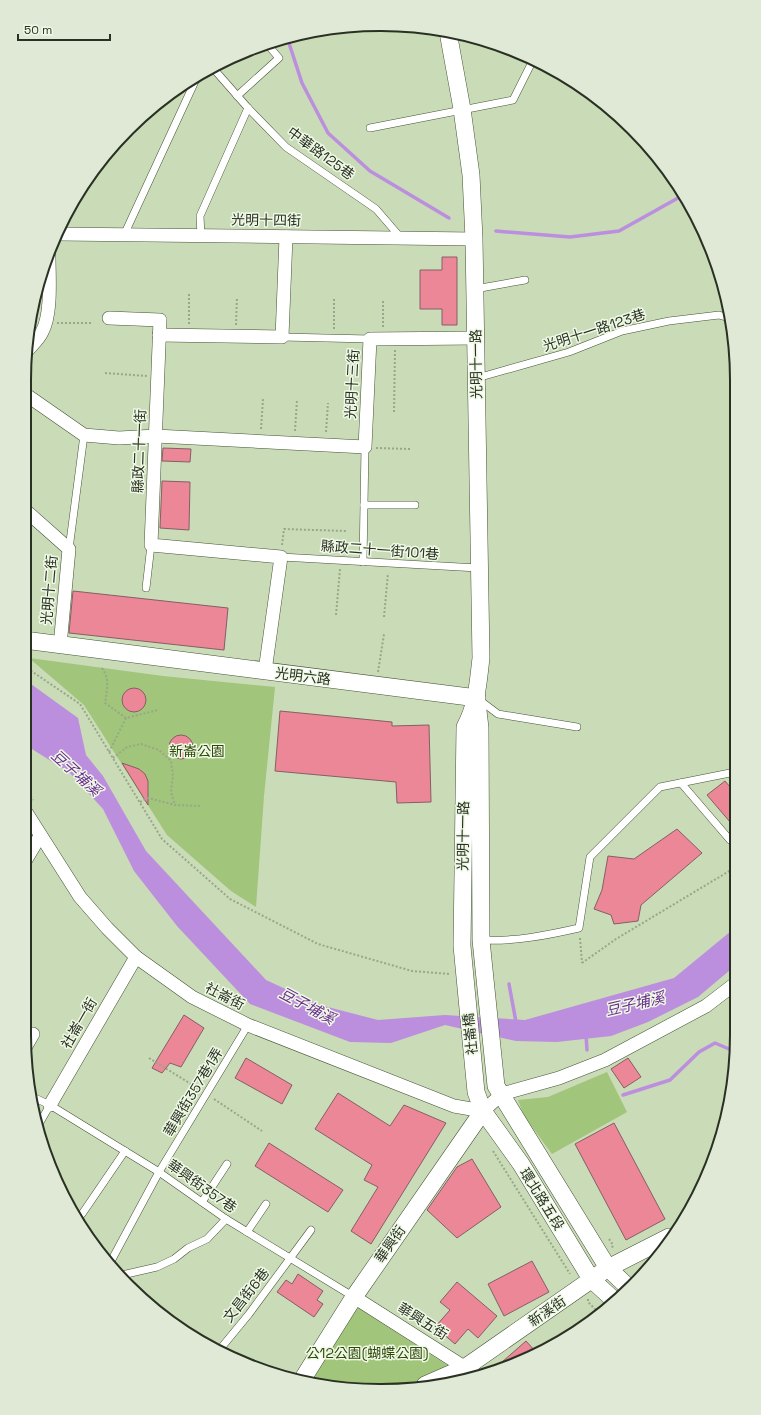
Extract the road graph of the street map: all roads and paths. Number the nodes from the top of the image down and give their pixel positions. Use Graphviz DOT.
graph roads {
  1 [pos="449,38"];
  2 [pos="271,49"];
  3 [pos="530,65"];
  4 [pos="217,72"];
  5 [pos="193,86"];
  6 [pos="237,96"];
  7 [pos="248,108"];
  8 [pos="462,109"];
  9 [pos="370,128"];
  10 [pos="64,234"];
  11 [pos="124,235"];
  12 [pos="201,236"];
  13 [pos="286,237"];
  14 [pos="401,238"];
  15 [pos="474,239"];
  16 [pos="49,272"];
  17 [pos="525,280"];
  18 [pos="475,289"];
  19 [pos="190,293"];
  20 [pos="237,297"];
  21 [pos="334,298"];
  22 [pos="383,301"];
  23 [pos="724,316"];
  24 [pos="109,318"];
  25 [pos="45,323"];
  26 [pos="92,323"];
  27 [pos="159,335"];
  28 [pos="188,335"];
  29 [pos="235,336"];
  30 [pos="282,337"];
  31 [pos="334,338"];
  32 [pos="476,338"];
  33 [pos="383,339"];
  34 [pos="33,343"];
  35 [pos="105,374"];
  36 [pos="158,376"];
  37 [pos="476,378"];
  38 [pos="31,398"];
  39 [pos="263,399"];
  40 [pos="297,400"];
  41 [pos="328,403"];
  42 [pos="394,412"];
  43 [pos="84,435"];
  44 [pos="156,436"];
  45 [pos="260,442"];
  46 [pos="294,444"];
  47 [pos="325,445"];
  48 [pos="365,447"];
  49 [pos="410,449"];
  50 [pos="364,505"];
  51 [pos="415,506"];
  52 [pos="31,515"];
  53 [pos="346,531"];
  54 [pos="151,545"];
  55 [pos="69,549"];
  56 [pos="281,557"];
  57 [pos="341,560"];
  58 [pos="363,562"];
  59 [pos="388,563"];
  60 [pos="478,568"];
  61 [pos="146,588"];
  62 [pos="336,615"];
  63 [pos="384,617"];
  64 [pos="384,634"];
  65 [pos="31,641"];
  66 [pos="60,646"];
  67 [pos="102,668"];
  68 [pos="31,671"];
  69 [pos="265,671"];
  70 [pos="376,685"];
  71 [pos="477,698"];
  72 [pos="158,710"];
  73 [pos="126,718"];
  74 [pos="577,726"];
  75 [pos="109,752"];
  76 [pos="113,758"];
  77 [pos="730,773"];
  78 [pos="681,783"];
  79 [pos="140,802"];
  80 [pos="175,805"];
  81 [pos="202,806"];
  82 [pos="31,808"];
  83 [pos="40,836"];
  84 [pos="730,840"];
  85 [pos="31,852"];
  86 [pos="730,871"];
  87 [pos="580,928"];
  88 [pos="481,940"];
  89 [pos="136,957"];
  90 [pos="484,974"];
  91 [pos="458,975"];
  92 [pos="730,988"];
  93 [pos="248,1025"];
  94 [pos="499,1090"];
  95 [pos="476,1092"];
  96 [pos="37,1099"];
  97 [pos="50,1105"];
  98 [pos="483,1111"];
  99 [pos="42,1119"];
  100 [pos="125,1151"];
  101 [pos="227,1164"];
  102 [pos="159,1172"];
  103 [pos="202,1202"];
  104 [pos="266,1204"];
  105 [pos="82,1214"];
  106 [pos="226,1219"];
  107 [pos="311,1230"];
  108 [pos="248,1232"];
  109 [pos="663,1240"];
  110 [pos="112,1258"];
  111 [pos="291,1258"];
  112 [pos="608,1268"];
  113 [pos="126,1274"];
  114 [pos="592,1279"];
  115 [pos="625,1284"];
  116 [pos="354,1297"];
  117 [pos="611,1297"];
  118 [pos="222,1346"];
  119 [pos="470,1370"];
  120 [pos="305,1375"];
  121 [pos="450,1377"];
  1 -- 8 [label="street, 光明十一路"];
  2 -- 6 [label="lane"];
  3 -- 8 [label="lane"];
  4 -- 6 [label="lane, 中華路125巷"];
  5 -- 11 [label="lane"];
  6 -- 7 [label="lane, 中華路125巷"];
  7 -- 12 [label="lane"];
  7 -- 14 [label="lane, 中華路125巷"];
  8 -- 9 [label="lane"];
  8 -- 15 [label="street, 光明十一路"];
  10 -- 11 [label="street, 光明十四街"];
  11 -- 12 [label="street, 光明十四街"];
  12 -- 13 [label="street, 光明十四街"];
  13 -- 14 [label="street, 光明十四街"];
  13 -- 30 [label="street"];
  14 -- 15 [label="street, 光明十四街"];
  15 -- 18 [label="street, 光明十一路"];
  16 -- 25 [label="street"];
  17 -- 18 [label="lane"];
  18 -- 32 [label="street, 光明十一路"];
  19 -- 28 [label="path"];
  20 -- 29 [label="path"];
  21 -- 31 [label="path"];
  22 -- 33 [label="path"];
  23 -- 37 [label="lane, 光明十一路123巷"];
  24 -- 27 [label="street, 縣政二十一街"];
  25 -- 26 [label="path"];
  25 -- 34 [label="street"];
  27 -- 28 [label="street"];
  27 -- 36 [label="street, 縣政二十一街"];
  28 -- 29 [label="street"];
  29 -- 30 [label="street"];
  30 -- 31 [label="lane"];
  31 -- 33 [label="lane"];
  32 -- 33 [label="street"];
  32 -- 37 [label="street, 光明十一路"];
  33 -- 42 [label="path"];
  33 -- 48 [label="street, 光明十三街"];
  35 -- 36 [label="path"];
  36 -- 44 [label="street, 縣政二十一街"];
  37 -- 60 [label="street, 光明十一路"];
  38 -- 43 [label="street"];
  39 -- 45 [label="path"];
  40 -- 46 [label="path"];
  41 -- 47 [label="path, 光明十三街"];
  43 -- 44 [label="street"];
  43 -- 55 [label="lane"];
  44 -- 45 [label="street"];
  44 -- 54 [label="street, 縣政二十一街"];
  45 -- 46 [label="street"];
  46 -- 47 [label="street"];
  47 -- 48 [label="street"];
  48 -- 49 [label="path"];
  48 -- 50 [label="lane"];
  50 -- 51 [label="lane"];
  50 -- 58 [label="lane"];
  52 -- 55 [label="street, 光明十二街"];
  53 -- 56 [label="path"];
  54 -- 56 [label="street"];
  54 -- 61 [label="lane"];
  55 -- 66 [label="street, 光明十二街"];
  56 -- 57 [label="lane, 縣政二十一街101巷"];
  56 -- 69 [label="street"];
  57 -- 58 [label="lane, 縣政二十一街101巷"];
  57 -- 62 [label="path"];
  58 -- 59 [label="lane, 縣政二十一街101巷"];
  59 -- 60 [label="lane, 縣政二十一街101巷"];
  59 -- 63 [label="path"];
  60 -- 71 [label="street, 光明十一路"];
  64 -- 70 [label="path"];
  65 -- 66 [label="street, 光明六路"];
  66 -- 69 [label="street, 光明六路"];
  67 -- 73 [label="path"];
  68 -- 75 [label="path"];
  69 -- 70 [label="street, 光明六路"];
  70 -- 71 [label="street, 光明六路"];
  71 -- 74 [label="lane, 光明六路"];
  71 -- 88 [label="street, 光明十一路"];
  71 -- 91 [label="street, 光明十一路"];
  72 -- 73 [label="path"];
  73 -- 75 [label="path"];
  75 -- 76 [label="path"];
  76 -- 79 [label="path"];
  76 -- 80 [label="path"];
  77 -- 78 [label="lane"];
  78 -- 84 [label="lane"];
  78 -- 87 [label="lane"];
  79 -- 80 [label="path"];
  79 -- 91 [label="path"];
  80 -- 81 [label="path"];
  82 -- 83 [label="street, 社崙街"];
  83 -- 85 [label="street"];
  83 -- 89 [label="street, 社崙街"];
  86 -- 87 [label="path"];
  87 -- 88 [label="lane"];
  88 -- 90 [label="street, 光明十一路"];
  89 -- 93 [label="street, 社崙街"];
  89 -- 97 [label="street, 社崙一街"];
  90 -- 94 [label="street, 社崙橋"];
  91 -- 95 [label="street, 社崙橋"];
  92 -- 94 [label="street"];
  93 -- 98 [label="street, 社崙街"];
  93 -- 102 [label="lane, 華興街357巷1弄"];
  94 -- 98 [label="street"];
  94 -- 112 [label="street, 環北路五段"];
  95 -- 98 [label="street, 環北路五段"];
  96 -- 97 [label="lane, 華興街357巷"];
  97 -- 99 [label="lane"];
  97 -- 100 [label="lane, 華興街357巷"];
  98 -- 114 [label="street, 環北路五段"];
  98 -- 116 [label="street, 華興街"];
  100 -- 102 [label="lane, 華興街357巷"];
  100 -- 105 [label="lane"];
  101 -- 103 [label="lane"];
  102 -- 103 [label="lane, 華興街357巷"];
  102 -- 110 [label="lane, 華興街357巷1弄"];
  103 -- 106 [label="lane, 華興街357巷"];
  104 -- 108 [label="lane"];
  106 -- 108 [label="lane, 華興街357巷"];
  106 -- 113 [label="lane"];
  107 -- 111 [label="lane, 文昌街6巷"];
  108 -- 111 [label="lane, 華興街357巷"];
  109 -- 112 [label="street, 新溪街"];
  111 -- 116 [label="lane, 華興街357巷"];
  111 -- 118 [label="lane, 文昌街6巷"];
  112 -- 114 [label="street, 新溪街"];
  112 -- 115 [label="street, 環北路五段"];
  114 -- 117 [label="street, 環北路五段"];
  114 -- 119 [label="street, 新溪街"];
  116 -- 119 [label="street, 華興五街"];
  116 -- 120 [label="street, 華興街"];
  119 -- 121 [label="street, 新溪街"];
}
